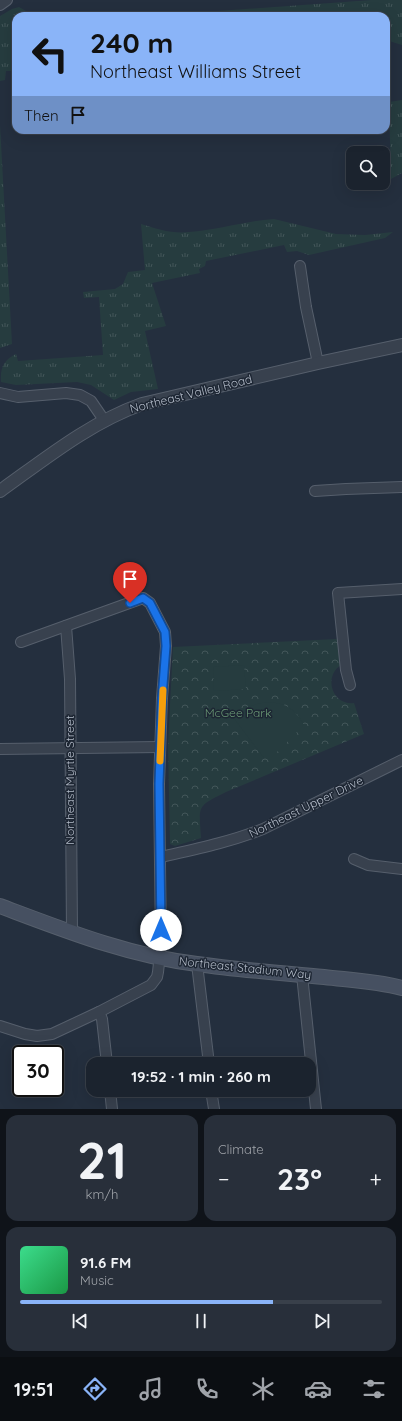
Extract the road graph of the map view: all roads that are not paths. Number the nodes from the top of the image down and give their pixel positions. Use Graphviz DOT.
graph roads {
  1 [pos="7,0"];
  2 [pos="0,5"];
  3 [pos="300,266"];
  4 [pos="402,345"];
  5 [pos="318,363"];
  6 [pos="0,393"];
  7 [pos="104,420"];
  8 [pos="402,487"];
  9 [pos="0,491"];
  10 [pos="315,491"];
  11 [pos="402,589"];
  12 [pos="66,626"];
  13 [pos="21,642"];
  14 [pos="350,686"];
  15 [pos="160,747"];
  16 [pos="70,748"];
  17 [pos="0,749"];
  18 [pos="402,760"];
  19 [pos="161,858"];
  20 [pos="354,859"];
  21 [pos="402,869"];
  22 [pos="0,906"];
  23 [pos="72,933"];
  24 [pos="160,958"];
  25 [pos="197,964"];
  26 [pos="302,975"];
  27 [pos="402,988"];
  28 [pos="99,1012"];
  29 [pos="0,1026"];
  30 [pos="106,1057"];
  31 [pos="207,1057"];
  32 [pos="111,1097"];
  33 [pos="212,1097"];
  34 [pos="112,1109"];
  35 [pos="214,1109"];
  36 [pos="316,1109"];
  1 -- 2 [label="street"];
  3 -- 5 [label="street"];
  4 -- 5 [label="street, Northeast Valley Road"];
  5 -- 7 [label="street, Northeast Valley Road"];
  6 -- 7 [label="street"];
  7 -- 9 [label="street, Northeast Valley Road"];
  8 -- 10 [label="street"];
  11 -- 14 [label="street"];
  12 -- 13 [label="street"];
  12 -- 15 [label="street"];
  12 -- 16 [label="street, Northeast Myrtle Street"];
  15 -- 16 [label="street"];
  15 -- 19 [label="street"];
  16 -- 17 [label="street"];
  16 -- 23 [label="street, Northeast Myrtle Street"];
  18 -- 19 [label="street, Northeast Upper Drive"];
  19 -- 24 [label="street"];
  20 -- 21 [label="street"];
  22 -- 23 [label="main road, Northeast Stadium Way"];
  23 -- 24 [label="main road, Northeast Stadium Way"];
  24 -- 25 [label="main road, Northeast Stadium Way"];
  24 -- 28 [label="street"];
  25 -- 26 [label="main road, Northeast Stadium Way"];
  25 -- 31 [label="street"];
  26 -- 27 [label="main road, Northeast Stadium Way"];
  26 -- 36 [label="street"];
  28 -- 29 [label="street"];
  28 -- 30 [label="street"];
  32 -- 34 [label="street"];
  33 -- 35 [label="street"];
}
